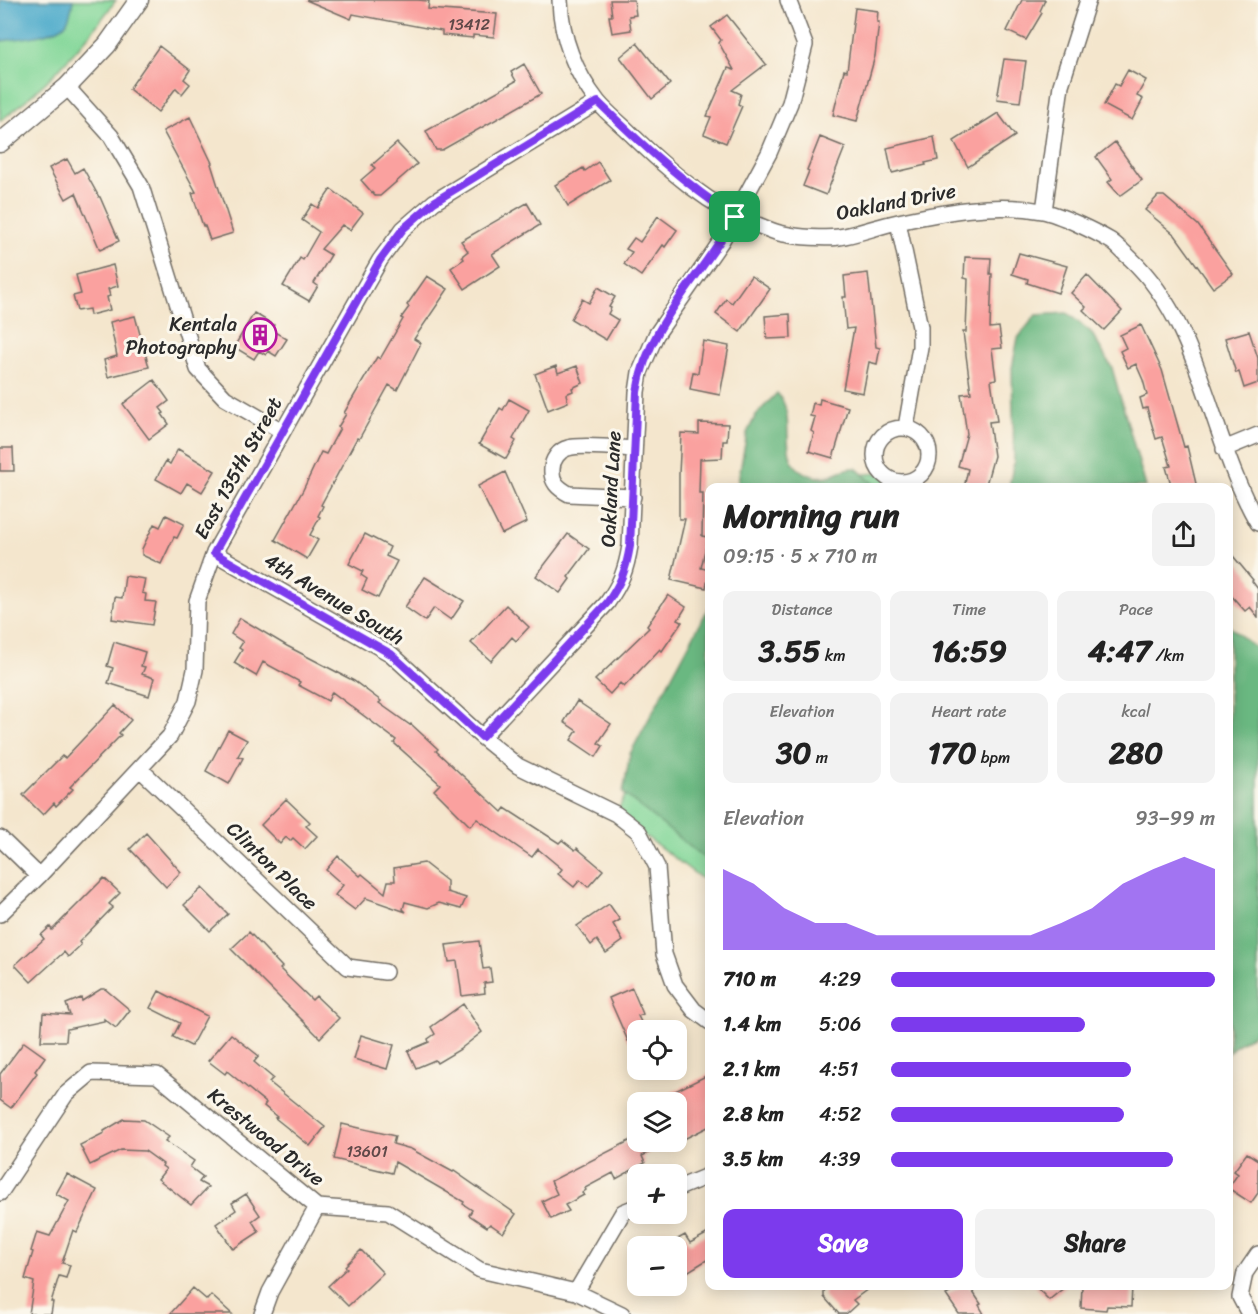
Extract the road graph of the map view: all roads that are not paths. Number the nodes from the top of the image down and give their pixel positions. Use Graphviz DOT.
graph roads {
  1 [pos="140,0"];
  2 [pos="560,0"];
  3 [pos="788,0"];
  4 [pos="1088,0"];
  5 [pos="67,87"];
  6 [pos="598,102"];
  7 [pos="0,143"];
  8 [pos="1044,211"];
  9 [pos="735,217"];
  10 [pos="898,222"];
  11 [pos="906,428"];
  12 [pos="282,431"];
  13 [pos="1258,435"];
  14 [pos="634,448"];
  15 [pos="1224,448"];
  16 [pos="633,497"];
  17 [pos="1258,523"];
  18 [pos="214,553"];
  19 [pos="482,737"];
  20 [pos="140,769"];
  21 [pos="0,838"];
  22 [pos="39,876"];
  23 [pos="0,914"];
  24 [pos="385,972"];
  25 [pos="705,1018"];
  26 [pos="705,1177"];
  27 [pos="687,1184"];
  28 [pos="0,1193"];
  29 [pos="317,1207"];
  30 [pos="627,1210"];
  31 [pos="1258,1254"];
  32 [pos="576,1292"];
  33 [pos="262,1314"];
  34 [pos="622,1314"];
  35 [pos="1250,1314"];
  1 -- 5 [label="street"];
  2 -- 6 [label="street, Oakland Drive"];
  3 -- 9 [label="street, Oakland Lane"];
  4 -- 8 [label="street"];
  5 -- 7 [label="street"];
  5 -- 12 [label="street"];
  6 -- 9 [label="street, Oakland Drive"];
  6 -- 12 [label="street, East 135th Street"];
  8 -- 10 [label="street, Oakland Drive"];
  8 -- 15 [label="street, Oakland Drive"];
  9 -- 10 [label="street, Oakland Drive"];
  9 -- 14 [label="street, Oakland Lane"];
  10 -- 11 [label="street"];
  12 -- 18 [label="street, East 135th Street"];
  13 -- 15 [label="street"];
  14 -- 16 [label="street, Oakland Lane"];
  14 -- 16 [label="street"];
  15 -- 17 [label="street, Oakland Drive"];
  16 -- 19 [label="street, Oakland Lane"];
  18 -- 19 [label="street, 4th Avenue South"];
  18 -- 20 [label="street, East 135th Street"];
  19 -- 25 [label="street, 4th Avenue South"];
  20 -- 22 [label="street, East 135th Street"];
  20 -- 24 [label="street, Clinton Place"];
  21 -- 22 [label="street"];
  22 -- 23 [label="street, East 135th Street"];
  26 -- 27 [label="street"];
  28 -- 29 [label="street, Krestwood Drive"];
  29 -- 32 [label="street, Krestwood Drive"];
  29 -- 33 [label="street"];
  30 -- 32 [label="street"];
  31 -- 35 [label="street"];
  32 -- 34 [label="street, Krestwood Drive"];
}
